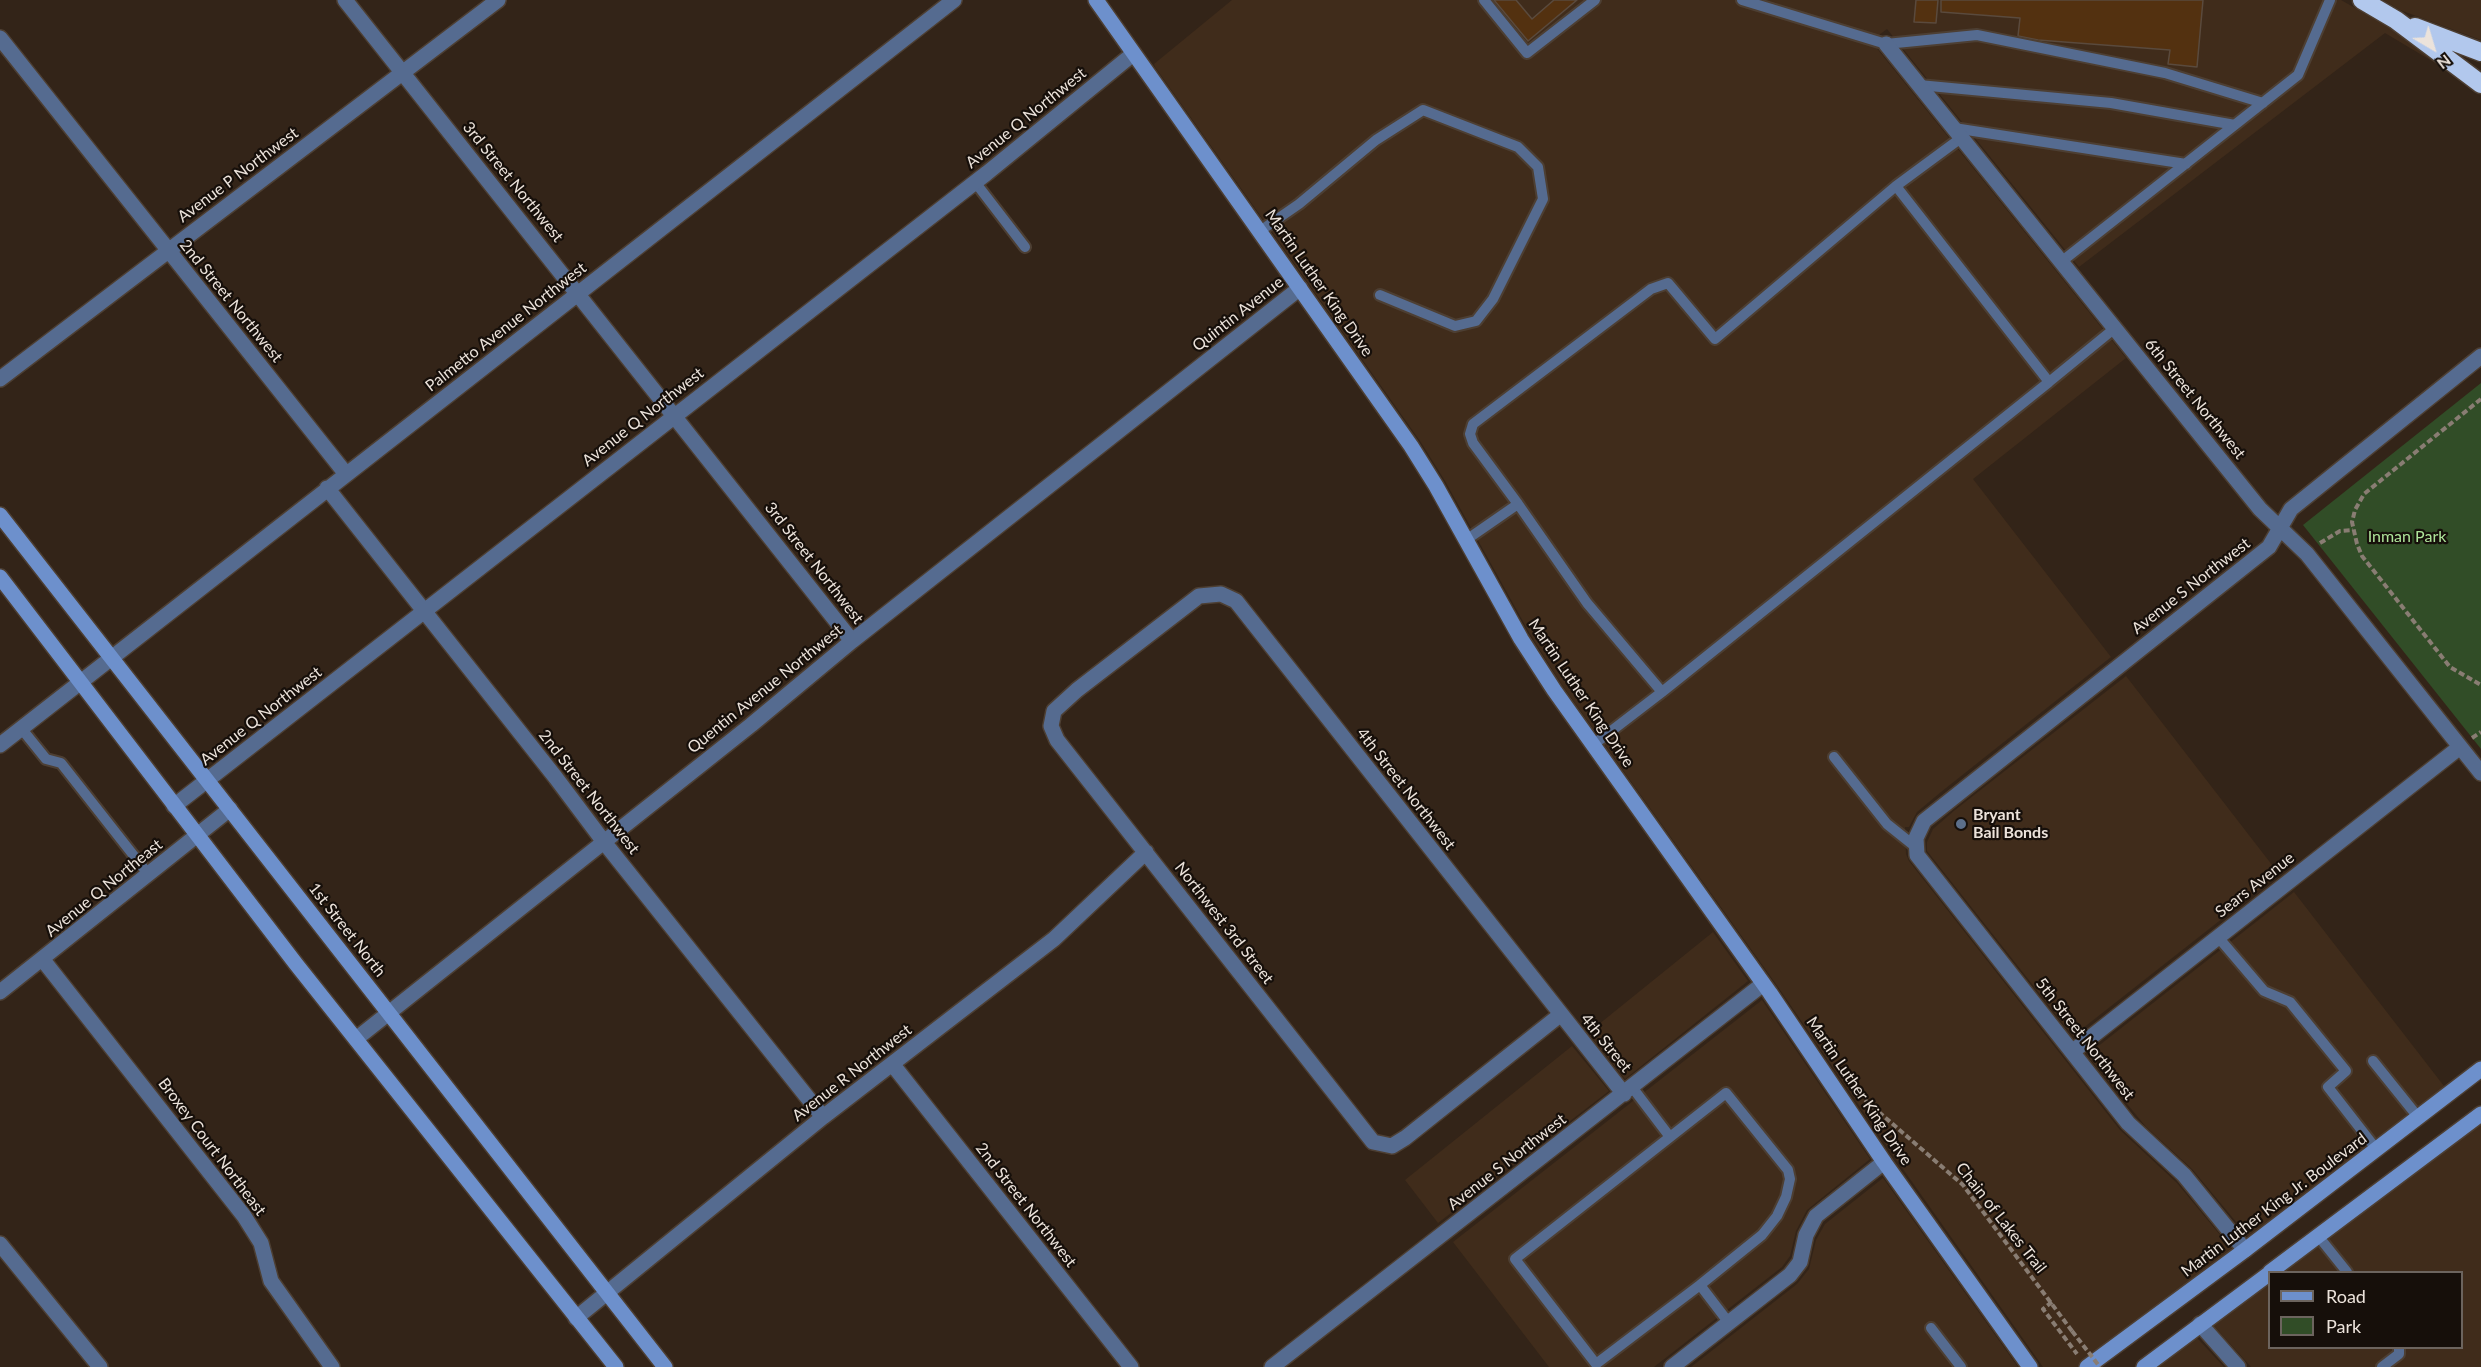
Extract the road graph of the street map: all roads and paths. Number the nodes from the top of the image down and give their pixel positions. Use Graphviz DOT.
graph roads {
  1 [pos="345,0"];
  2 [pos="498,0"];
  3 [pos="954,0"];
  4 [pos="1096,0"];
  5 [pos="1484,0"];
  6 [pos="1595,0"];
  7 [pos="1742,0"];
  8 [pos="2330,0"];
  9 [pos="2364,0"];
  10 [pos="2396,20"];
  11 [pos="0,38"];
  12 [pos="1886,44"];
  13 [pos="2481,52"];
  14 [pos="1133,54"];
  15 [pos="403,73"];
  16 [pos="2481,84"];
  17 [pos="1919,86"];
  18 [pos="2263,103"];
  19 [pos="2235,125"];
  20 [pos="1958,133"];
  21 [pos="2186,164"];
  22 [pos="975,182"];
  23 [pos="1896,186"];
  24 [pos="1260,231"];
  25 [pos="1025,247"];
  26 [pos="168,250"];
  27 [pos="2061,262"];
  28 [pos="1300,288"];
  29 [pos="579,293"];
  30 [pos="1380,295"];
  31 [pos="2115,328"];
  32 [pos="2481,356"];
  33 [pos="1197,369"];
  34 [pos="0,379"];
  35 [pos="2049,382"];
  36 [pos="2481,399"];
  37 [pos="675,414"];
  38 [pos="346,474"];
  39 [pos="327,489"];
  40 [pos="1518,504"];
  41 [pos="0,515"];
  42 [pos="2280,528"];
  43 [pos="2353,530"];
  44 [pos="1466,540"];
  45 [pos="2320,543"];
  46 [pos="0,577"];
  47 [pos="425,611"];
  48 [pos="852,641"];
  49 [pos="112,659"];
  50 [pos="81,683"];
  51 [pos="2481,685"];
  52 [pos="1662,692"];
  53 [pos="1052,719"];
  54 [pos="21,728"];
  55 [pos="0,745"];
  56 [pos="1593,745"];
  57 [pos="2460,747"];
  58 [pos="1834,757"];
  59 [pos="2481,773"];
  60 [pos="207,780"];
  61 [pos="174,806"];
  62 [pos="230,809"];
  63 [pos="197,836"];
  64 [pos="604,842"];
  65 [pos="1916,843"];
  66 [pos="1146,852"];
  67 [pos="149,875"];
  68 [pos="2218,937"];
  69 [pos="43,960"];
  70 [pos="1763,984"];
  71 [pos="0,992"];
  72 [pos="388,1015"];
  73 [pos="1560,1015"];
  74 [pos="356,1039"];
  75 [pos="2072,1052"];
  76 [pos="2373,1061"];
  77 [pos="893,1065"];
  78 [pos="2481,1069"];
  79 [pos="1628,1091"];
  80 [pos="1865,1100"];
  81 [pos="2481,1114"];
  82 [pos="823,1117"];
  83 [pos="2418,1117"];
  84 [pos="1670,1137"];
  85 [pos="2378,1150"];
  86 [pos="1884,1162"];
  87 [pos="2319,1237"];
  88 [pos="0,1244"];
  89 [pos="2246,1250"];
  90 [pos="2273,1271"];
  91 [pos="2346,1271"];
  92 [pos="2268,1274"];
  93 [pos="1700,1285"];
  94 [pos="608,1293"];
  95 [pos="2052,1302"];
  96 [pos="576,1318"];
  97 [pos="1729,1323"];
  98 [pos="2200,1324"];
  99 [pos="1931,1328"];
  100 [pos="2399,1349"];
  101 [pos="2077,1354"];
  102 [pos="100,1367"];
  103 [pos="332,1367"];
  104 [pos="616,1367"];
  105 [pos="665,1367"];
  106 [pos="1131,1367"];
  107 [pos="1272,1367"];
  108 [pos="1672,1367"];
  109 [pos="1961,1367"];
  110 [pos="2030,1367"];
  111 [pos="2086,1367"];
  112 [pos="2100,1367"];
  113 [pos="2144,1367"];
  114 [pos="2238,1367"];
  115 [pos="2382,1367"];
  1 -- 15 [label="street, 3rd Street Northwest"];
  2 -- 15 [label="street, Avenue P Northwest"];
  3 -- 29 [label="street, Palmetto Avenue Northwest"];
  4 -- 14 [label="main road, Martin Luther King Drive"];
  5 -- 6 [label="lane"];
  7 -- 12 [label="lane"];
  8 -- 18 [label="lane"];
  9 -- 10 [label="highway"];
  10 -- 13 [label="highway"];
  10 -- 16 [label="highway"];
  11 -- 26 [label="street, 2nd Street Northwest"];
  12 -- 17 [label="street, 6th Street Northwest"];
  12 -- 18 [label="lane"];
  14 -- 22 [label="street, Avenue Q Northwest"];
  14 -- 24 [label="main road, Martin Luther King Drive"];
  15 -- 26 [label="street, Avenue P Northwest"];
  15 -- 29 [label="street, 3rd Street Northwest"];
  17 -- 19 [label="lane"];
  17 -- 20 [label="street, 6th Street Northwest"];
  18 -- 19 [label="lane"];
  19 -- 21 [label="lane"];
  20 -- 21 [label="lane"];
  20 -- 23 [label="lane"];
  20 -- 27 [label="street, 6th Street Northwest"];
  21 -- 27 [label="lane"];
  22 -- 25 [label="lane"];
  22 -- 37 [label="street, Avenue Q Northwest"];
  23 -- 35 [label="lane"];
  23 -- 40 [label="lane"];
  24 -- 28 [label="main road, Martin Luther King Drive"];
  24 -- 30 [label="lane"];
  26 -- 34 [label="street, Avenue P Northwest"];
  26 -- 38 [label="street, 2nd Street Northwest"];
  27 -- 31 [label="street, 6th Street Northwest"];
  28 -- 33 [label="street, Quintin Avenue"];
  28 -- 44 [label="main road, Martin Luther King Drive"];
  29 -- 37 [label="street, 3rd Street Northwest"];
  29 -- 38 [label="street, Palmetto Avenue Northwest"];
  31 -- 35 [label="lane"];
  31 -- 42 [label="street, 6th Street Northwest"];
  32 -- 42 [label="street, Avenue S Northwest"];
  33 -- 48 [label="street, Quentin Avenue Northwest"];
  35 -- 52 [label="lane"];
  36 -- 43 [label="path"];
  37 -- 47 [label="street, Avenue Q Northwest"];
  37 -- 48 [label="street, 3rd Street Northwest"];
  38 -- 39 [label="street, Palmetto Avenue Northwest"];
  39 -- 47 [label="street, 2nd Street Northwest"];
  39 -- 49 [label="street, Palmetto Avenue Northwest"];
  40 -- 44 [label="lane"];
  40 -- 52 [label="lane"];
  41 -- 49 [label="main road, 1st Street North"];
  42 -- 57 [label="street, 6th Street Northwest"];
  42 -- 65 [label="street, Avenue S Northwest"];
  43 -- 45 [label="path"];
  43 -- 51 [label="path"];
  44 -- 56 [label="main road, Martin Luther King Drive"];
  46 -- 50 [label="main road"];
  47 -- 60 [label="street, Avenue Q Northwest"];
  47 -- 64 [label="street, 2nd Street Northwest"];
  48 -- 64 [label="street, Quentin Avenue Northwest"];
  49 -- 50 [label="street, Palmetto Avenue Northwest"];
  49 -- 60 [label="main road, 1st Street North"];
  50 -- 54 [label="street, Palmetto Avenue Northwest"];
  50 -- 61 [label="main road"];
  52 -- 56 [label="lane"];
  53 -- 66 [label="street, Northwest 3rd Street"];
  53 -- 73 [label="street, 4th Street Northwest"];
  54 -- 55 [label="street, Palmetto Avenue Northwest"];
  54 -- 67 [label="lane"];
  56 -- 70 [label="main road, Martin Luther King Drive"];
  57 -- 59 [label="street, 6th Street Northwest"];
  57 -- 68 [label="street, Sears Avenue"];
  58 -- 65 [label="lane"];
  60 -- 61 [label="street, Avenue Q Northwest"];
  60 -- 62 [label="main road, 1st Street North"];
  61 -- 63 [label="main road"];
  62 -- 63 [label="street, Avenue Q Northeast"];
  62 -- 72 [label="main road, 1st Street North"];
  63 -- 67 [label="street, Avenue Q Northeast"];
  63 -- 74 [label="main road"];
  64 -- 72 [label="street, Quentin Avenue Northwest"];
  64 -- 82 [label="street, 2nd Street Northwest"];
  65 -- 75 [label="street, 5th Street Northwest"];
  66 -- 73 [label="street, Northwest 3rd Street"];
  66 -- 77 [label="street, Avenue R Northwest"];
  67 -- 69 [label="street, Avenue Q Northeast"];
  68 -- 75 [label="street, Sears Avenue"];
  68 -- 85 [label="lane"];
  69 -- 71 [label="street, Avenue Q Northeast"];
  69 -- 103 [label="street, Broxey Court Northeast"];
  70 -- 79 [label="street, Avenue S Northwest"];
  70 -- 86 [label="main road, Martin Luther King Drive"];
  72 -- 74 [label="street, Quentin Avenue Northwest"];
  72 -- 94 [label="main road, 1st Street North"];
  73 -- 79 [label="street, 4th Street"];
  74 -- 96 [label="main road"];
  75 -- 89 [label="street, 5th Street Northwest"];
  76 -- 83 [label="lane"];
  77 -- 82 [label="street, Avenue R Northwest"];
  77 -- 106 [label="street, 2nd Street Northwest"];
  78 -- 83 [label="main road, Martin Luther King Jr. Boulevard"];
  79 -- 84 [label="lane"];
  79 -- 107 [label="street, Avenue S Northwest"];
  80 -- 95 [label="path, Chain of Lakes Trail"];
  81 -- 87 [label="main road"];
  82 -- 94 [label="street, Avenue R Northwest"];
  83 -- 85 [label="main road, Martin Luther King Jr. Boulevard"];
  84 -- 93 [label="lane"];
  84 -- 93 [label="lane"];
  85 -- 89 [label="main road, Martin Luther King Jr. Boulevard"];
  86 -- 97 [label="street"];
  86 -- 110 [label="main road, Martin Luther King Drive"];
  87 -- 90 [label="main road"];
  87 -- 91 [label="lane"];
  88 -- 102 [label="street"];
  89 -- 111 [label="main road, Martin Luther King Jr. Boulevard"];
  92 -- 98 [label="main road"];
  93 -- 97 [label="lane"];
  94 -- 96 [label="street, Avenue R Northwest"];
  94 -- 105 [label="main road, 1st Street North"];
  95 -- 101 [label="path"];
  95 -- 112 [label="path, Chain of Lakes Trail, bridge"];
  96 -- 104 [label="main road"];
  97 -- 108 [label="street"];
  98 -- 113 [label="main road"];
  98 -- 114 [label="street"];
  99 -- 109 [label="lane"];
  100 -- 115 [label="lane"];
}
